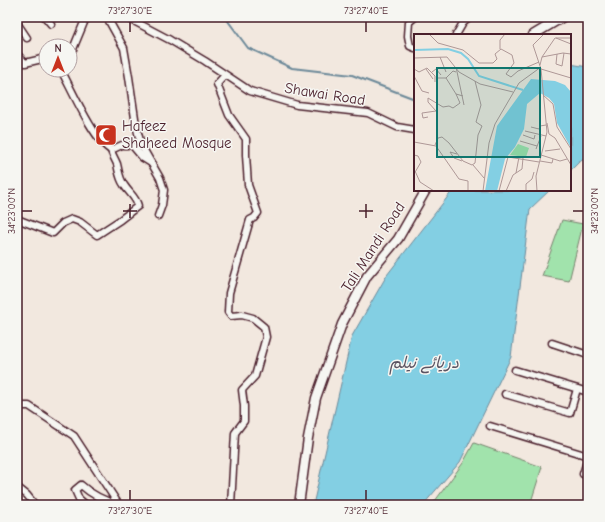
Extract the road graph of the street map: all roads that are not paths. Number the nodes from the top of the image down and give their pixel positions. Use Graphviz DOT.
graph roads {
  1 [pos="45,17"];
  2 [pos="90,17"];
  3 [pos="102,17"];
  4 [pos="130,17"];
  5 [pos="415,17"];
  6 [pos="470,17"];
  7 [pos="563,17"];
  8 [pos="110,19"];
  9 [pos="17,23"];
  10 [pos="51,24"];
  11 [pos="457,34"];
  12 [pos="535,34"];
  13 [pos="26,38"];
  14 [pos="78,38"];
  15 [pos="414,48"];
  16 [pos="17,54"];
  17 [pos="38,60"];
  18 [pos="225,75"];
  19 [pos="66,78"];
  20 [pos="414,130"];
  21 [pos="110,150"];
  22 [pos="151,163"];
  23 [pos="425,191"];
  24 [pos="158,216"];
  25 [pos="17,219"];
  26 [pos="552,343"];
  27 [pos="588,354"];
  28 [pos="515,370"];
  29 [pos="576,389"];
  30 [pos="588,392"];
  31 [pos="505,394"];
  32 [pos="17,406"];
  33 [pos="490,426"];
  34 [pos="588,457"];
  35 [pos="582,474"];
  36 [pos="17,487"];
  37 [pos="35,505"];
  38 [pos="86,505"];
  39 [pos="119,505"];
  40 [pos="231,505"];
  41 [pos="298,505"];
  1 -- 10 [label="street"];
  2 -- 14 [label="street"];
  3 -- 8 [label="street"];
  4 -- 18 [label="street, Shawai Road"];
  5 -- 15 [label="street"];
  6 -- 11 [label="street"];
  7 -- 12 [label="street"];
  8 -- 22 [label="street"];
  9 -- 13 [label="street"];
  16 -- 17 [label="street"];
  18 -- 20 [label="street, Shawai Road"];
  18 -- 40 [label="street"];
  19 -- 21 [label="street"];
  21 -- 22 [label="street"];
  21 -- 25 [label="street"];
  22 -- 24 [label="street"];
  23 -- 41 [label="street, Tali Mandi Road"];
  26 -- 27 [label="street"];
  28 -- 29 [label="street"];
  29 -- 30 [label="street"];
  29 -- 31 [label="street"];
  32 -- 39 [label="street"];
  33 -- 34 [label="street"];
  34 -- 35 [label="street"];
  36 -- 37 [label="street"];
  38 -- 39 [label="street"];
}
